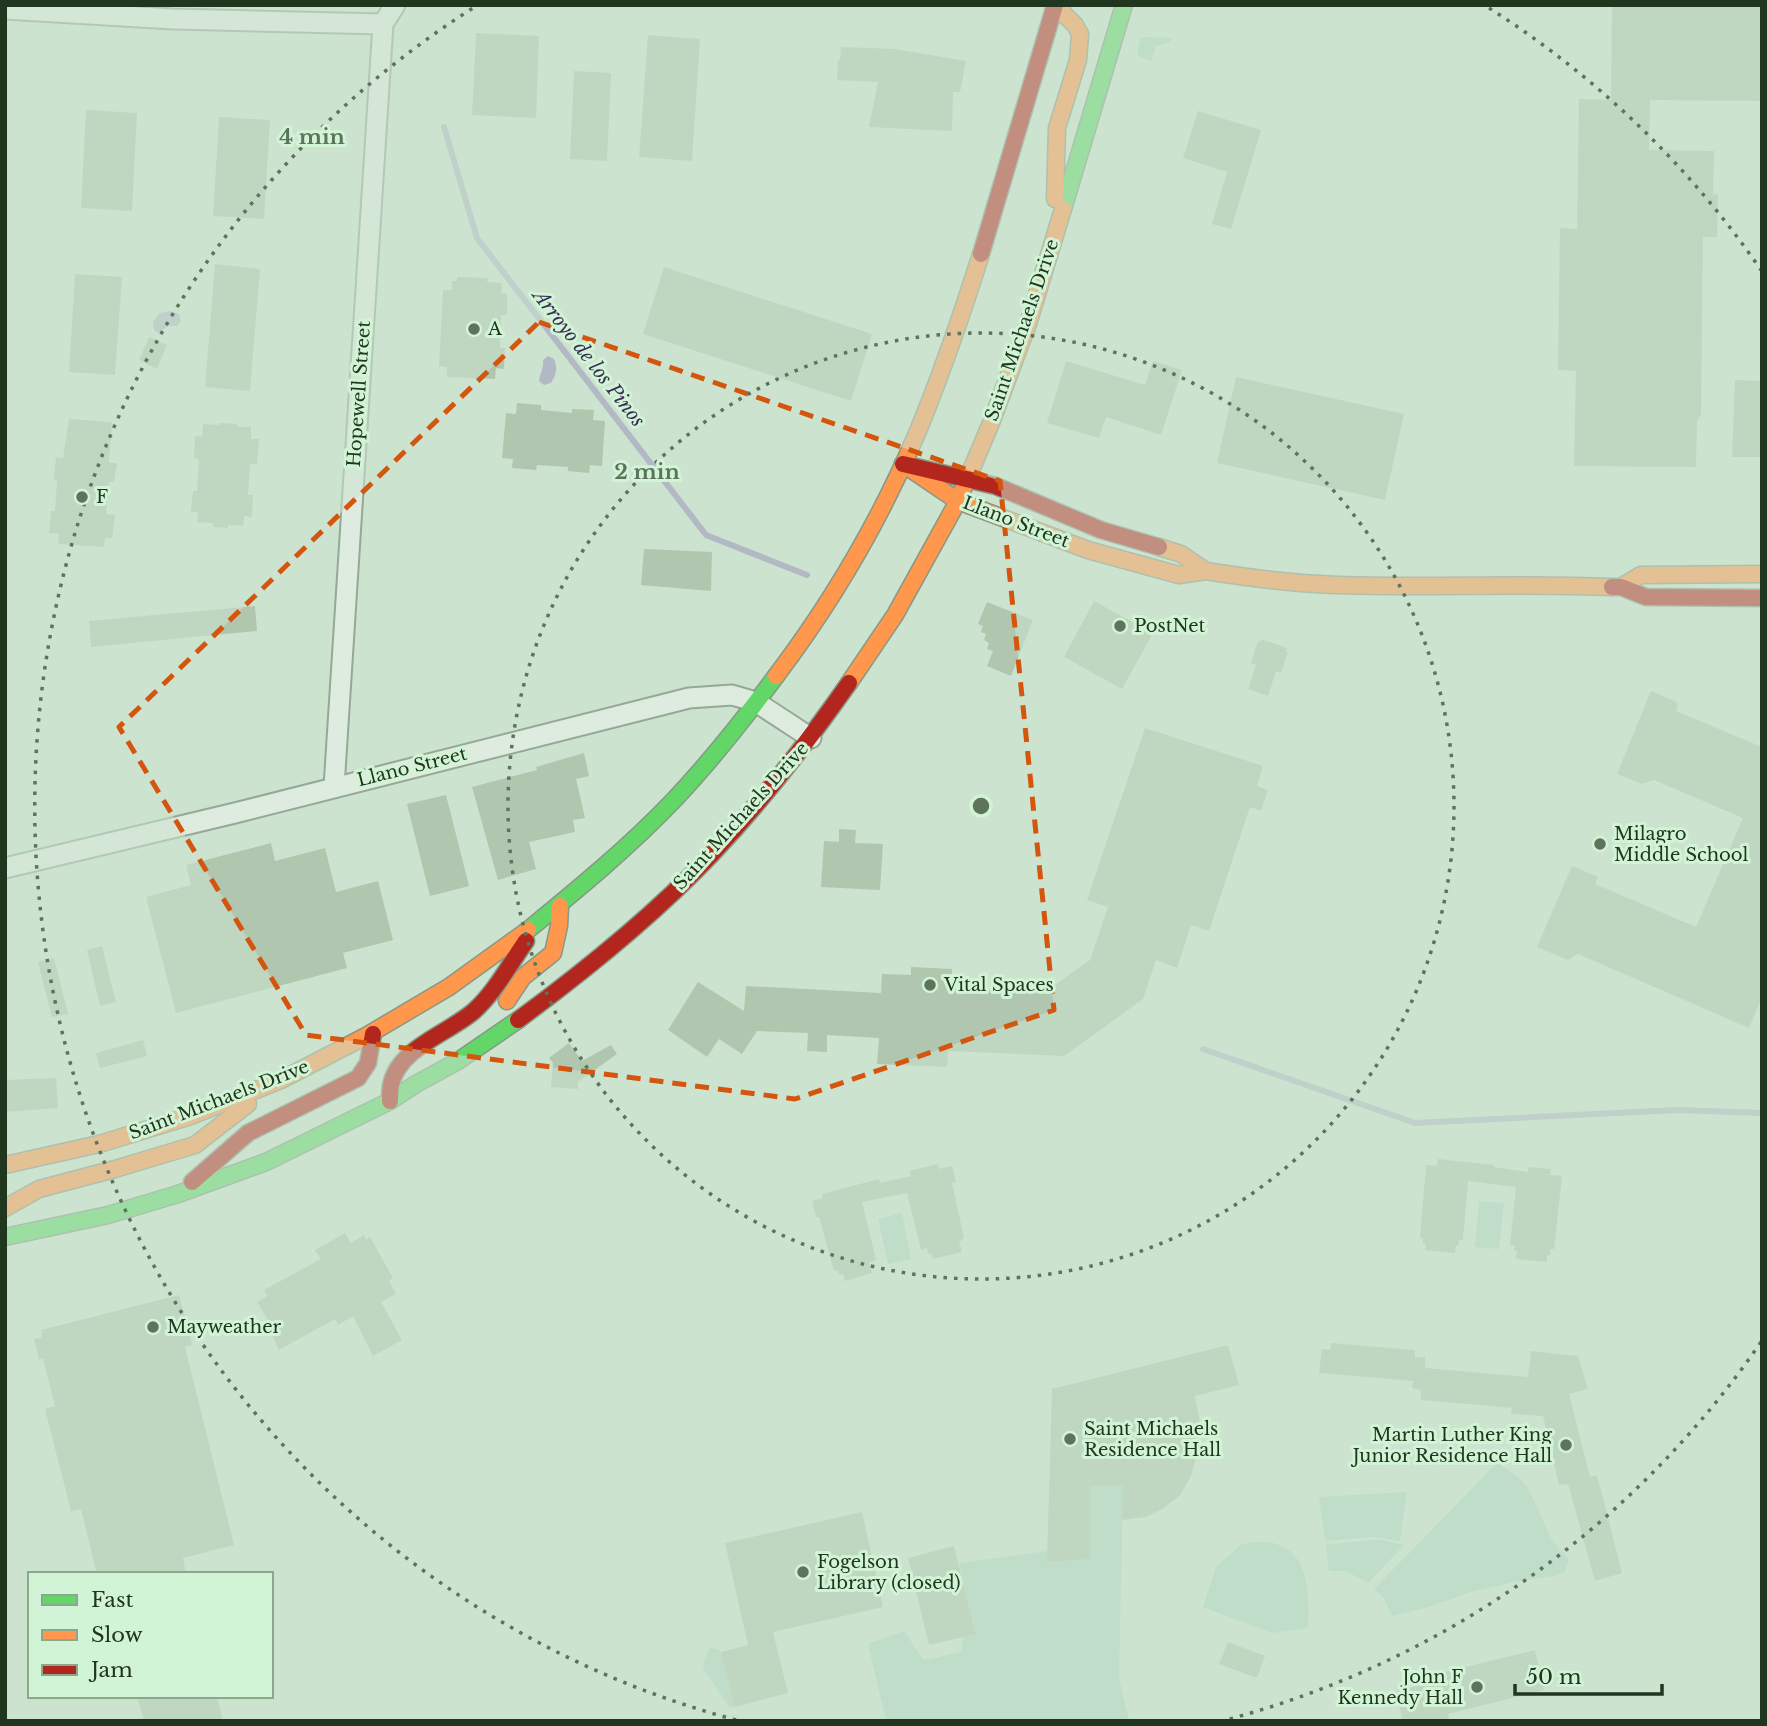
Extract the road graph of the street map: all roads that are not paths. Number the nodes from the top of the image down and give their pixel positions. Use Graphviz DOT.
graph roads {
  1 [pos="395,5"];
  2 [pos="1055,5"];
  3 [pos="1124,5"];
  4 [pos="5,9"];
  5 [pos="90,10"];
  6 [pos="383,24"];
  7 [pos="1054,237"];
  8 [pos="903,464"];
  9 [pos="967,479"];
  10 [pos="958,500"];
  11 [pos="1206,571"];
  12 [pos="1762,574"];
  13 [pos="1621,587"];
  14 [pos="1762,598"];
  15 [pos="756,702"];
  16 [pos="811,738"];
  17 [pos="334,787"];
  18 [pos="5,869"];
  19 [pos="560,906"];
  20 [pos="539,923"];
  21 [pos="373,1034"];
  22 [pos="458,1061"];
  23 [pos="276,1083"];
  24 [pos="390,1101"];
  25 [pos="5,1165"];
  26 [pos="178,1194"];
  27 [pos="5,1208"];
  28 [pos="5,1237"];
  1 -- 6 [label="street, Hopewell Street"];
  2 -- 7 [label="main road"];
  2 -- 8 [label="main road, Saint Michaels Drive"];
  3 -- 7 [label="main road, Saint Michaels Drive"];
  4 -- 5 [label="street"];
  5 -- 6 [label="street"];
  6 -- 17 [label="street, Hopewell Street"];
  7 -- 9 [label="main road, Saint Michaels Drive"];
  8 -- 9 [label="main road, Llano Street"];
  8 -- 10 [label="main road, Llano Street"];
  8 -- 15 [label="main road, Saint Michaels Drive"];
  9 -- 10 [label="main road, Saint Michaels Drive"];
  9 -- 11 [label="main road, Llano Street"];
  10 -- 11 [label="main road, Llano Street"];
  10 -- 16 [label="main road, Saint Michaels Drive"];
  11 -- 13 [label="main road, Llano Street"];
  12 -- 13 [label="main road, Llano Street"];
  13 -- 14 [label="main road, Llano Street"];
  15 -- 16 [label="street, Llano Street"];
  15 -- 17 [label="street, Llano Street"];
  15 -- 19 [label="main road, Saint Michaels Drive"];
  16 -- 22 [label="main road, Saint Michaels Drive"];
  17 -- 18 [label="street, Llano Street"];
  19 -- 20 [label="main road, Saint Michaels Drive"];
  19 -- 22 [label="main road"];
  20 -- 21 [label="main road, Saint Michaels Drive"];
  20 -- 24 [label="main road"];
  21 -- 23 [label="main road, Saint Michaels Drive"];
  21 -- 26 [label="main road"];
  22 -- 24 [label="main road, Saint Michaels Drive"];
  23 -- 25 [label="main road, Saint Michaels Drive"];
  23 -- 27 [label="main road"];
  24 -- 26 [label="main road, Saint Michaels Drive"];
  26 -- 28 [label="main road, Saint Michaels Drive"];
}
